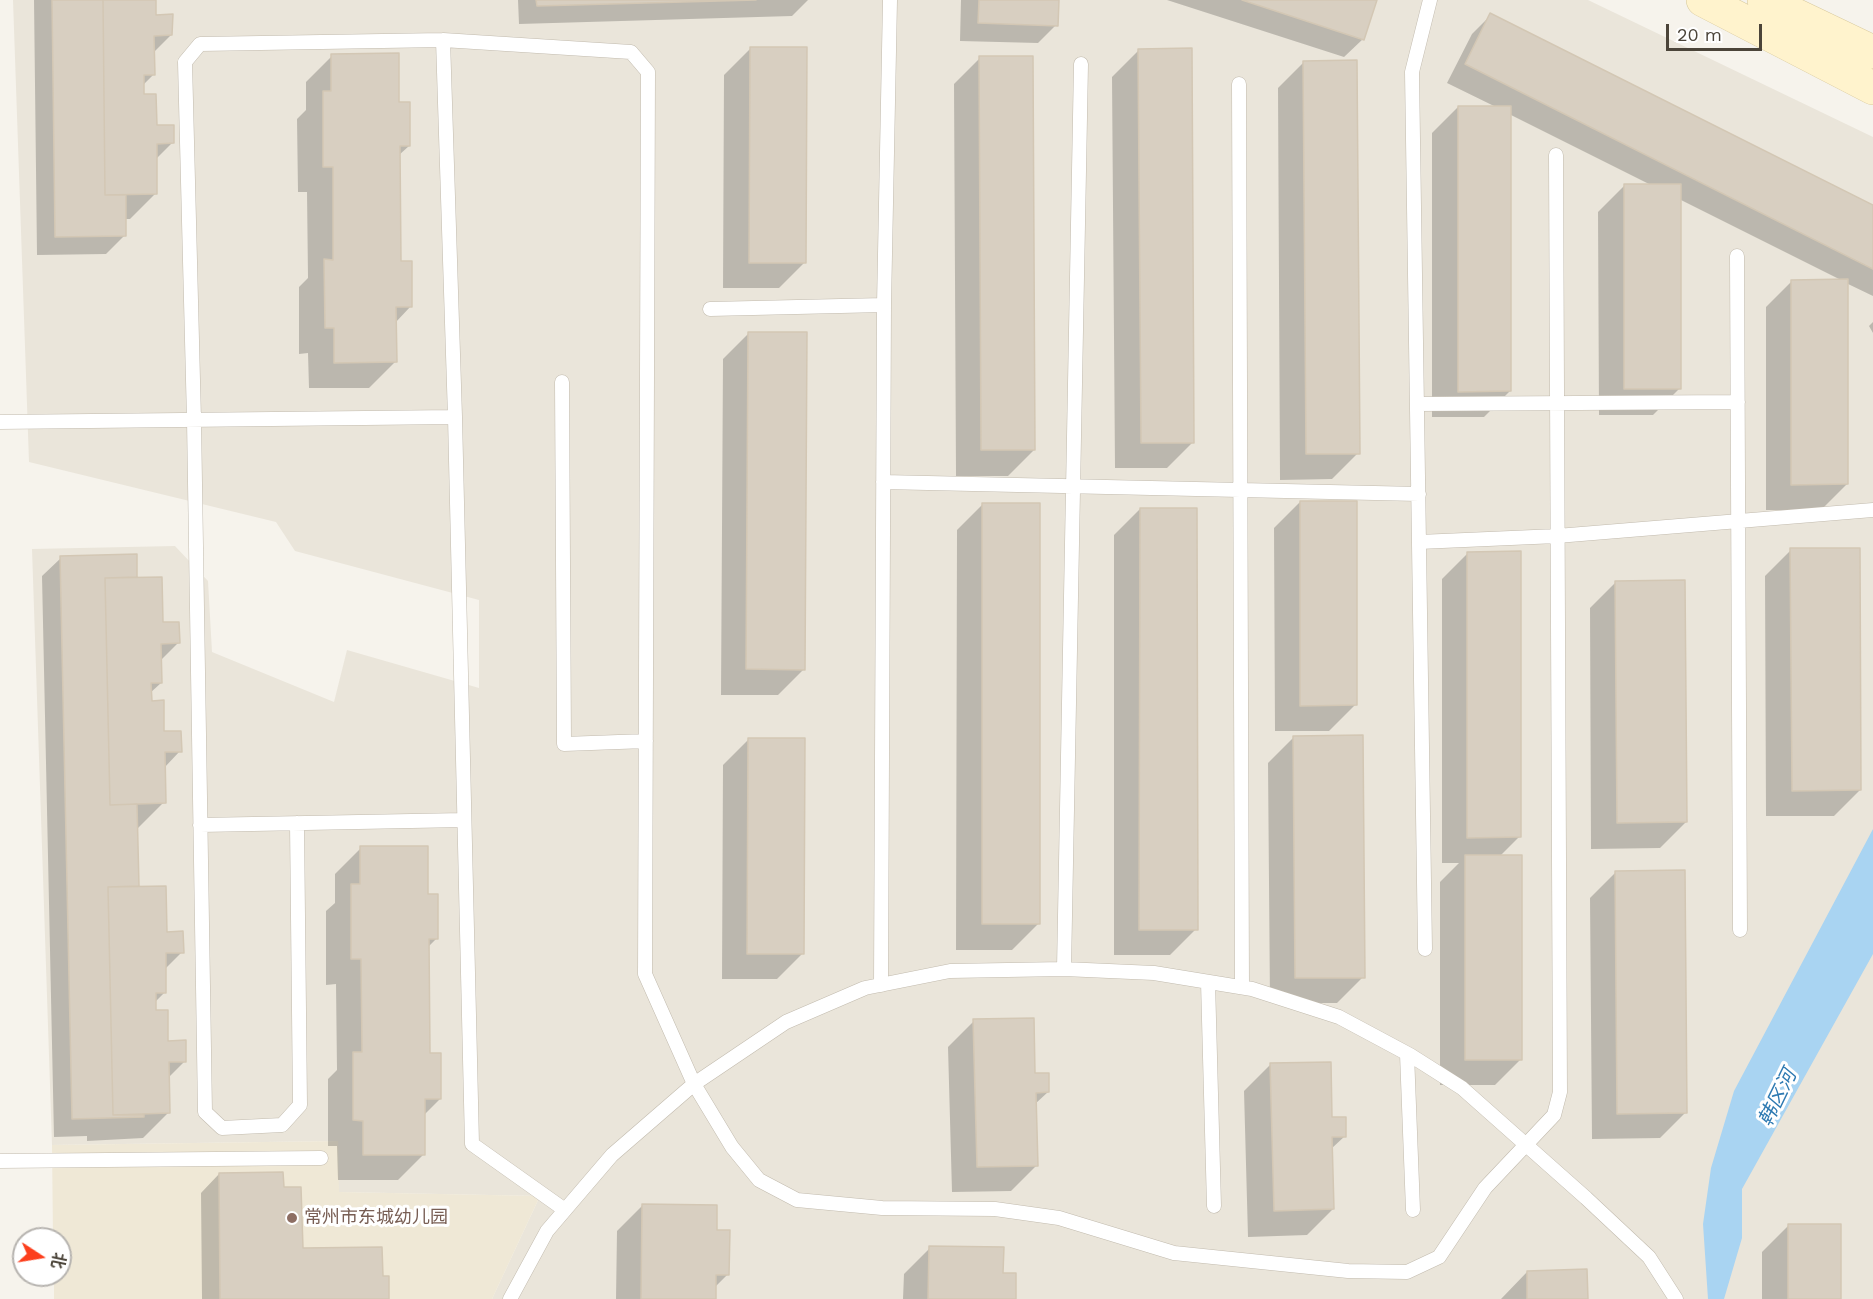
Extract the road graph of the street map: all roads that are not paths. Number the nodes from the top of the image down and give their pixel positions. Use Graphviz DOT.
graph roads {
  1 [pos="890,0"];
  2 [pos="1430,0"];
  3 [pos="1703,0"];
  4 [pos="1764,0"];
  5 [pos="443,40"];
  6 [pos="1873,52"];
  7 [pos="1081,64"];
  8 [pos="1239,84"];
  9 [pos="1873,88"];
  10 [pos="1556,155"];
  11 [pos="1737,256"];
  12 [pos="884,305"];
  13 [pos="710,309"];
  14 [pos="562,382"];
  15 [pos="1738,402"];
  16 [pos="1557,403"];
  17 [pos="1417,404"];
  18 [pos="455,417"];
  19 [pos="194,420"];
  20 [pos="0,422"];
  21 [pos="883,482"];
  22 [pos="1073,486"];
  23 [pos="1241,490"];
  24 [pos="1419,494"];
  25 [pos="1873,510"];
  26 [pos="1739,521"];
  27 [pos="1557,536"];
  28 [pos="1419,542"];
  29 [pos="646,741"];
  30 [pos="464,820"];
  31 [pos="297,823"];
  32 [pos="200,825"];
  33 [pos="1740,930"];
  34 [pos="1425,949"];
  35 [pos="1064,969"];
  36 [pos="1208,982"];
  37 [pos="881,985"];
  38 [pos="1242,987"];
  39 [pos="1407,1054"];
  40 [pos="694,1084"];
  41 [pos="1526,1145"];
  42 [pos="321,1158"];
  43 [pos="0,1161"];
  44 [pos="1214,1206"];
  45 [pos="565,1210"];
  46 [pos="1413,1210"];
  47 [pos="510,1299"];
  48 [pos="1676,1299"];
  1 -- 12 [label="lane"];
  2 -- 17 [label="lane"];
  3 -- 9 [label="street"];
  4 -- 6 [label="street"];
  5 -- 18 [label="lane"];
  5 -- 19 [label="lane"];
  5 -- 29 [label="lane"];
  7 -- 22 [label="lane"];
  8 -- 23 [label="lane"];
  10 -- 16 [label="lane"];
  11 -- 15 [label="lane"];
  12 -- 13 [label="lane"];
  12 -- 21 [label="lane"];
  14 -- 29 [label="lane"];
  15 -- 16 [label="lane"];
  15 -- 26 [label="lane"];
  16 -- 17 [label="lane"];
  16 -- 27 [label="lane"];
  17 -- 24 [label="lane"];
  18 -- 19 [label="lane"];
  18 -- 30 [label="lane"];
  19 -- 20 [label="lane"];
  19 -- 32 [label="lane"];
  21 -- 22 [label="lane"];
  21 -- 37 [label="lane"];
  22 -- 23 [label="lane"];
  22 -- 35 [label="lane"];
  23 -- 24 [label="lane"];
  23 -- 38 [label="lane"];
  24 -- 28 [label="lane"];
  25 -- 26 [label="lane"];
  26 -- 27 [label="lane"];
  26 -- 33 [label="lane"];
  27 -- 28 [label="lane"];
  27 -- 41 [label="lane"];
  28 -- 34 [label="lane"];
  29 -- 40 [label="lane"];
  30 -- 31 [label="lane"];
  30 -- 45 [label="lane"];
  31 -- 32 [label="lane"];
  31 -- 32 [label="lane"];
  35 -- 36 [label="lane"];
  35 -- 37 [label="lane"];
  36 -- 38 [label="lane"];
  36 -- 44 [label="lane"];
  37 -- 40 [label="lane"];
  38 -- 39 [label="lane"];
  39 -- 41 [label="lane"];
  39 -- 46 [label="lane"];
  40 -- 41 [label="lane"];
  40 -- 45 [label="lane"];
  41 -- 48 [label="lane"];
  42 -- 43 [label="lane"];
  45 -- 47 [label="lane"];
}
